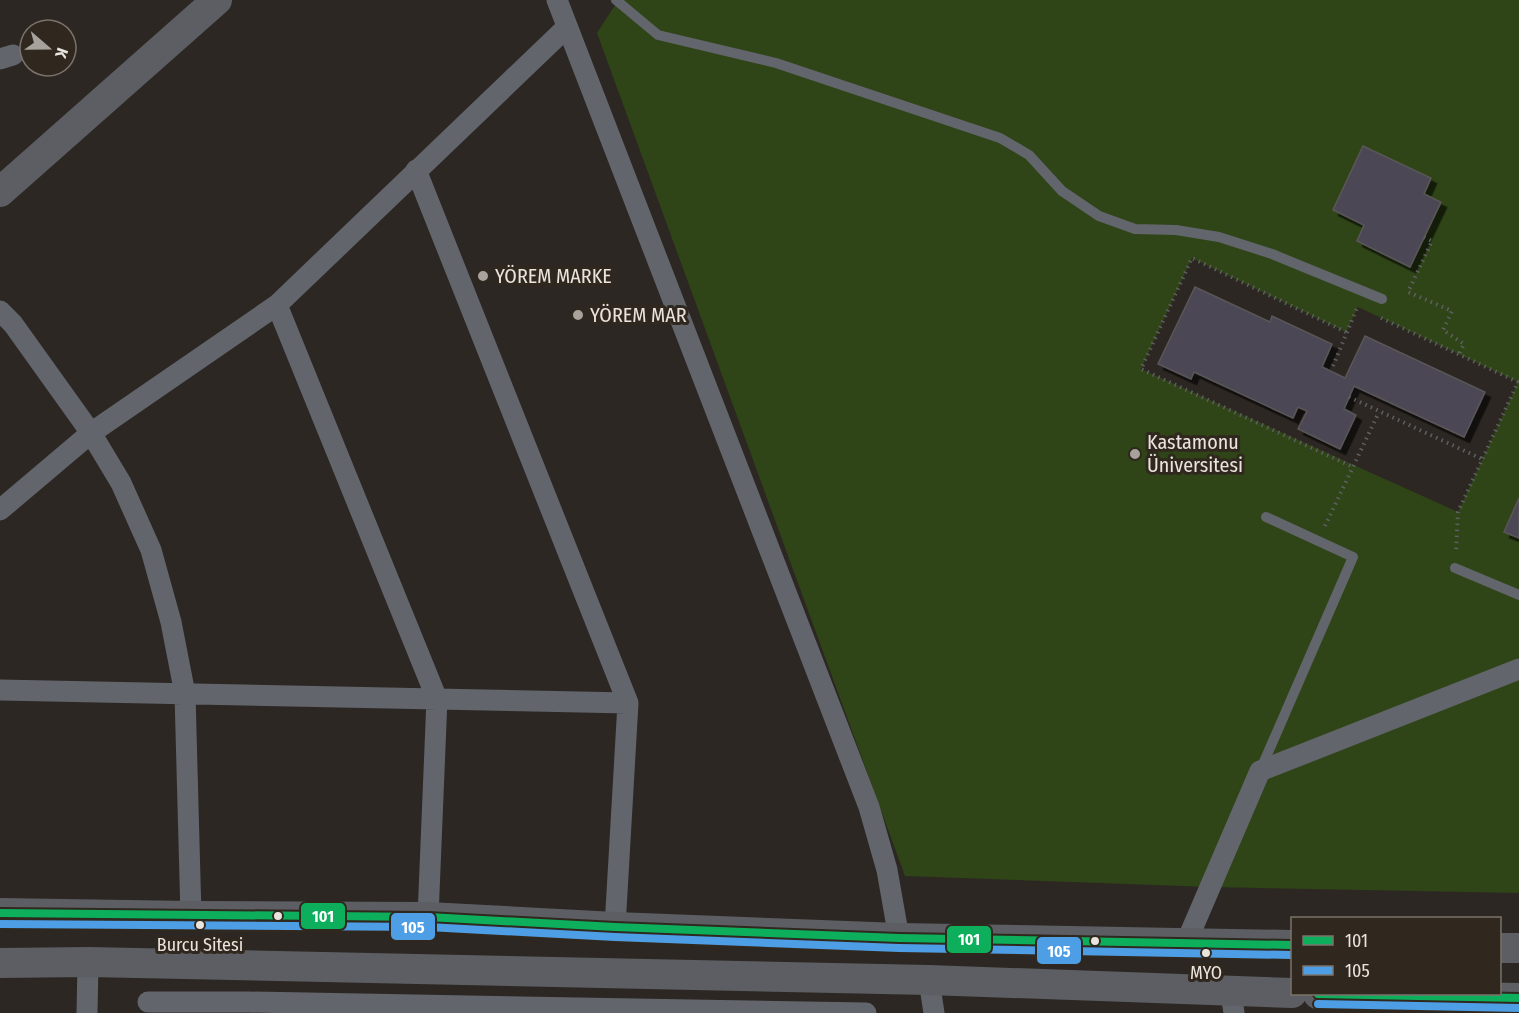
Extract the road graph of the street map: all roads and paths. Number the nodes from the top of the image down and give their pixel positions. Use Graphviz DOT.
graph roads {
  1 [pos="217,0"];
  2 [pos="557,0"];
  3 [pos="616,0"];
  4 [pos="567,27"];
  5 [pos="416,170"];
  6 [pos="0,192"];
  7 [pos="1424,237"];
  8 [pos="1382,299"];
  9 [pos="277,305"];
  10 [pos="0,311"];
  11 [pos="1367,312"];
  12 [pos="1378,316"];
  13 [pos="1346,332"];
  14 [pos="1459,354"];
  15 [pos="1333,366"];
  16 [pos="1349,397"];
  17 [pos="1379,411"];
  18 [pos="91,433"];
  19 [pos="1482,459"];
  20 [pos="1353,467"];
  21 [pos="0,510"];
  22 [pos="1266,517"];
  23 [pos="1318,541"];
  24 [pos="1455,568"];
  25 [pos="1519,595"];
  26 [pos="1519,669"];
  27 [pos="0,690"];
  28 [pos="185,694"];
  29 [pos="437,699"];
  30 [pos="628,703"];
  31 [pos="1260,771"];
  32 [pos="0,913"];
  33 [pos="191,916"];
  34 [pos="428,916"];
  35 [pos="615,927"];
  36 [pos="899,938"];
  37 [pos="1186,943"];
  38 [pos="1291,945"];
  39 [pos="1501,948"];
  40 [pos="1519,948"];
  41 [pos="88,962"];
  42 [pos="0,963"];
  43 [pos="929,980"];
  44 [pos="1291,993"];
  45 [pos="1398,995"];
  46 [pos="1519,998"];
  47 [pos="148,1002"];
  48 [pos="1232,1002"];
  49 [pos="248,1007"];
  50 [pos="369,1008"];
  51 [pos="487,1009"];
  52 [pos="594,1010"];
  53 [pos="707,1011"];
  54 [pos="816,1012"];
  55 [pos="87,1013"];
  56 [pos="866,1013"];
  57 [pos="934,1013"];
  1 -- 6 [label="main road"];
  2 -- 4 [label="street"];
  3 -- 8 [label="lane"];
  4 -- 5 [label="street"];
  4 -- 36 [label="street"];
  5 -- 9 [label="street"];
  5 -- 30 [label="street"];
  7 -- 14 [label="path"];
  9 -- 18 [label="street"];
  9 -- 29 [label="street"];
  10 -- 18 [label="street"];
  11 -- 13 [label="path"];
  12 -- 14 [label="path"];
  13 -- 15 [label="path"];
  13 -- 20 [label="path"];
  14 -- 19 [label="path"];
  16 -- 17 [label="path"];
  17 -- 19 [label="path"];
  17 -- 20 [label="path"];
  18 -- 21 [label="street"];
  18 -- 28 [label="street"];
  19 -- 24 [label="path"];
  20 -- 23 [label="path"];
  22 -- 23 [label="lane"];
  23 -- 31 [label="lane"];
  24 -- 25 [label="lane"];
  26 -- 31 [label="street"];
  27 -- 28 [label="street"];
  28 -- 29 [label="street"];
  28 -- 33 [label="street"];
  29 -- 30 [label="street"];
  29 -- 34 [label="street"];
  30 -- 35 [label="street"];
  31 -- 37 [label="street"];
  32 -- 33 [label="main road"];
  33 -- 34 [label="main road"];
  34 -- 35 [label="main road"];
  35 -- 36 [label="main road"];
  36 -- 37 [label="main road"];
  37 -- 38 [label="main road"];
  39 -- 40 [label="main road"];
  41 -- 42 [label="main road"];
  41 -- 43 [label="main road"];
  41 -- 55 [label="street"];
  43 -- 48 [label="main road"];
  43 -- 57 [label="street"];
  44 -- 48 [label="main road"];
  45 -- 46 [label="main road"];
  47 -- 49 [label="street"];
  49 -- 50 [label="street"];
  50 -- 51 [label="street"];
  51 -- 52 [label="street"];
  52 -- 53 [label="street"];
  53 -- 54 [label="street"];
  54 -- 56 [label="street"];
}
